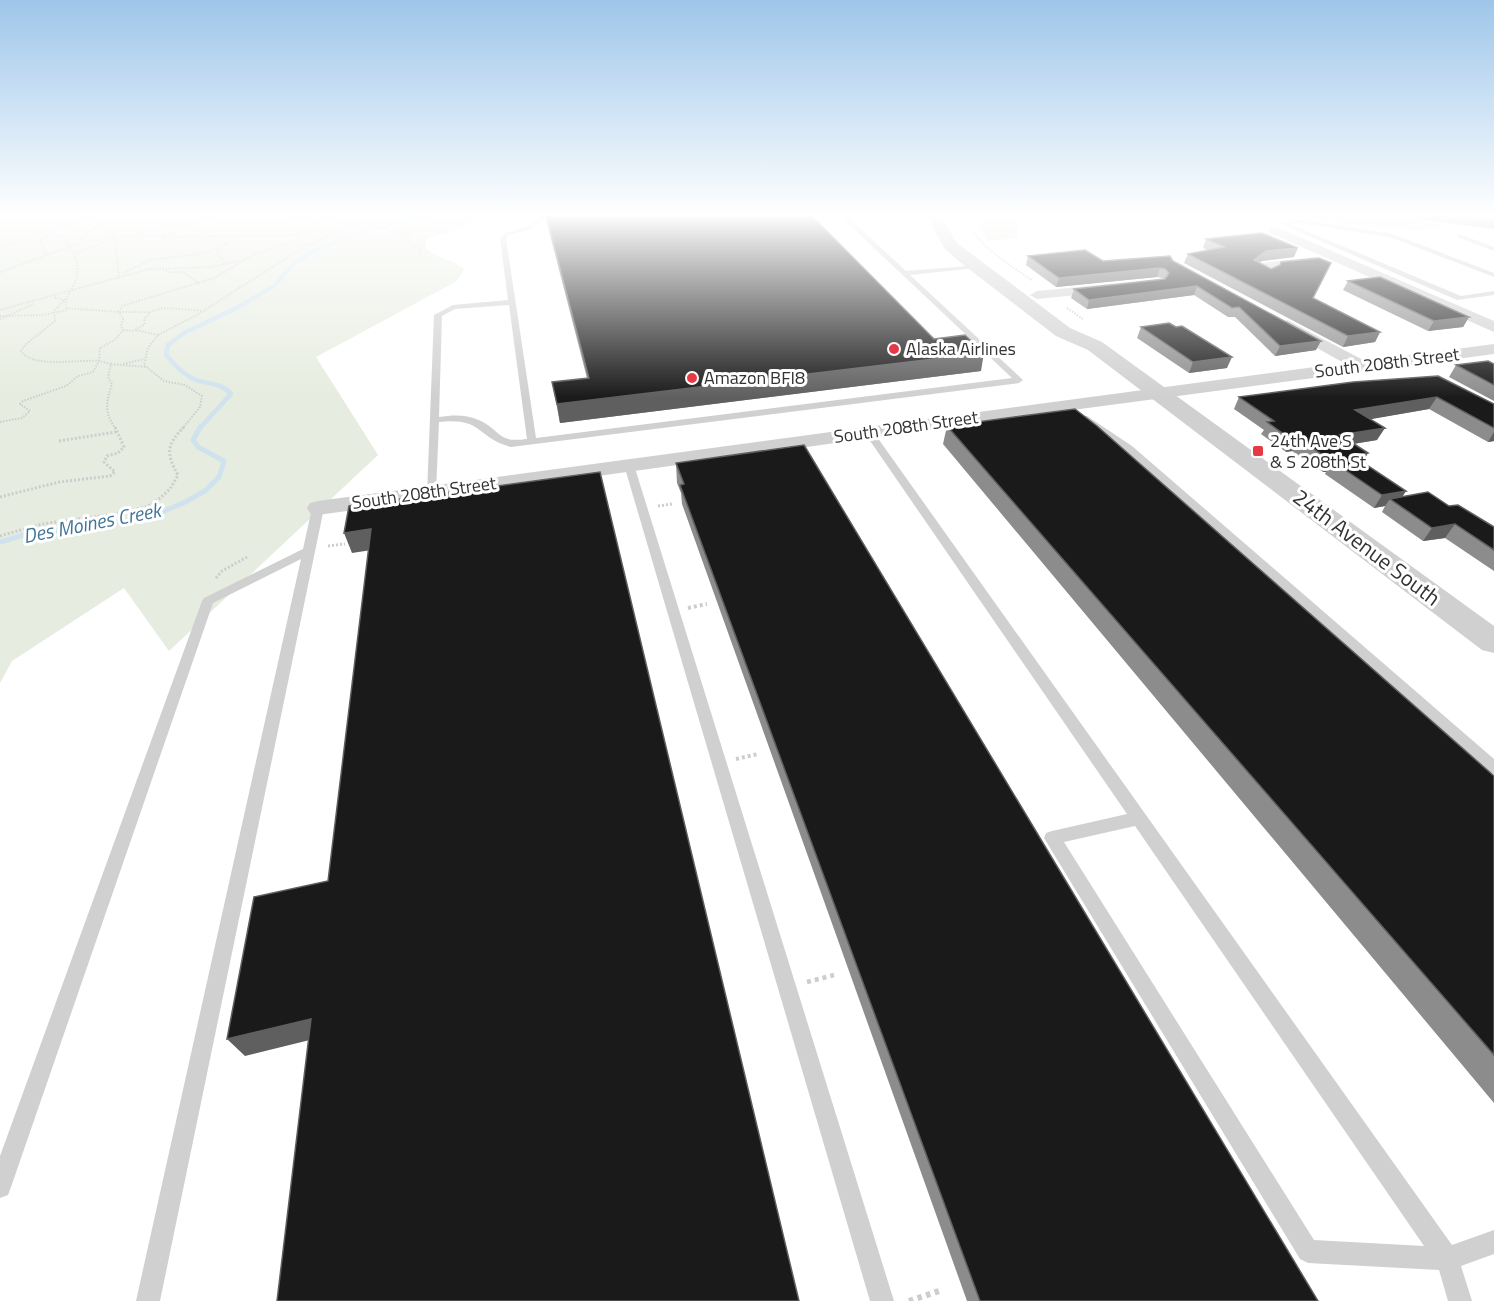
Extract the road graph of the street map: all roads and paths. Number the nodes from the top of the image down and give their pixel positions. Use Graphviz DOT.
graph roads {
  1 [pos="77,277"];
  2 [pos="117,277"];
  3 [pos="190,277"];
  4 [pos="216,277"];
  5 [pos="252,277"];
  6 [pos="508,277"];
  7 [pos="908,277"];
  8 [pos="990,277"];
  9 [pos="1016,277"];
  10 [pos="1021,277"];
  11 [pos="1380,277"];
  12 [pos="1409,277"];
  13 [pos="199,284"];
  14 [pos="1125,286"];
  15 [pos="1037,290"];
  16 [pos="70,292"];
  17 [pos="1494,293"];
  18 [pos="53,297"];
  19 [pos="45,299"];
  20 [pos="65,300"];
  21 [pos="512,302"];
  22 [pos="0,310"];
  23 [pos="71,310"];
  24 [pos="207,311"];
  25 [pos="54,312"];
  26 [pos="119,312"];
  27 [pos="150,312"];
  28 [pos="6,316"];
  29 [pos="0,318"];
  30 [pos="1276,320"];
  31 [pos="1494,327"];
  32 [pos="123,330"];
  33 [pos="133,331"];
  34 [pos="158,335"];
  35 [pos="1095,346"];
  36 [pos="1494,349"];
  37 [pos="144,359"];
  38 [pos="99,361"];
  39 [pos="1399,362"];
  40 [pos="111,364"];
  41 [pos="120,365"];
  42 [pos="1362,366"];
  43 [pos="146,367"];
  44 [pos="1427,376"];
  45 [pos="1158,392"];
  46 [pos="1065,405"];
  47 [pos="434,420"];
  48 [pos="0,422"];
  49 [pos="116,432"];
  50 [pos="869,432"];
  51 [pos="59,441"];
  52 [pos="532,442"];
  53 [pos="629,465"];
  54 [pos="431,492"];
  55 [pos="0,497"];
  56 [pos="672,504"];
  57 [pos="656,506"];
  58 [pos="318,508"];
  59 [pos="0,536"];
  60 [pos="345,544"];
  61 [pos="326,546"];
  62 [pos="308,551"];
  63 [pos="707,604"];
  64 [pos="688,608"];
  65 [pos="1490,635"];
  66 [pos="758,754"];
  67 [pos="736,759"];
  68 [pos="1494,768"];
  69 [pos="1139,818"];
  70 [pos="834,975"];
  71 [pos="807,982"];
  72 [pos="0,1187"];
  73 [pos="1494,1242"];
  74 [pos="1448,1259"];
  75 [pos="942,1290"];
  76 [pos="148,1301"];
  77 [pos="882,1301"];
  78 [pos="909,1301"];
  79 [pos="1460,1301"];
  1 -- 16 [label="path"];
  2 -- 16 [label="path"];
  3 -- 13 [label="path"];
  4 -- 13 [label="path"];
  5 -- 24 [label="path"];
  6 -- 21 [label="lane"];
  7 -- 52 [label="lane"];
  8 -- 35 [label="street, 24th Avenue South"];
  9 -- 15 [label="street, 24th Avenue South"];
  10 -- 15 [label="path"];
  11 -- 31 [label="street"];
  12 -- 17 [label="lane"];
  13 -- 26 [label="path"];
  14 -- 15 [label="street"];
  15 -- 35 [label="street, 24th Avenue South"];
  16 -- 18 [label="path"];
  16 -- 20 [label="path"];
  18 -- 19 [label="path"];
  18 -- 20 [label="path"];
  19 -- 22 [label="path"];
  19 -- 28 [label="path"];
  20 -- 23 [label="path"];
  20 -- 25 [label="path"];
  21 -- 47 [label="lane"];
  21 -- 52 [label="lane"];
  23 -- 25 [label="path"];
  23 -- 26 [label="path"];
  24 -- 27 [label="path"];
  24 -- 34 [label="path"];
  25 -- 28 [label="path"];
  25 -- 38 [label="path"];
  26 -- 27 [label="path"];
  26 -- 32 [label="path"];
  27 -- 33 [label="path"];
  28 -- 29 [label="path"];
  30 -- 42 [label="street"];
  32 -- 33 [label="path"];
  32 -- 38 [label="path"];
  33 -- 34 [label="path"];
  34 -- 37 [label="path"];
  35 -- 45 [label="street, 24th Avenue South"];
  36 -- 39 [label="street, South 208th Street"];
  37 -- 41 [label="path"];
  37 -- 43 [label="path"];
  38 -- 40 [label="path"];
  38 -- 48 [label="path"];
  39 -- 42 [label="street, South 208th Street"];
  39 -- 44 [label="street"];
  40 -- 41 [label="path"];
  40 -- 49 [label="path"];
  41 -- 43 [label="path"];
  42 -- 45 [label="street, South 208th Street"];
  43 -- 59 [label="path"];
  45 -- 46 [label="street, South 208th Street"];
  45 -- 65 [label="street, 24th Avenue South"];
  46 -- 50 [label="street, South 208th Street"];
  46 -- 68 [label="lane"];
  47 -- 52 [label="lane"];
  47 -- 54 [label="lane"];
  49 -- 51 [label="path"];
  49 -- 55 [label="path"];
  50 -- 53 [label="street, South 208th Street"];
  50 -- 69 [label="lane"];
  53 -- 54 [label="street, South 208th Street"];
  53 -- 77 [label="lane"];
  54 -- 58 [label="street, South 208th Street"];
  56 -- 57 [label="path"];
  58 -- 62 [label="lane"];
  60 -- 61 [label="path"];
  62 -- 72 [label="lane"];
  62 -- 76 [label="lane"];
  63 -- 64 [label="path"];
  66 -- 67 [label="path"];
  69 -- 74 [label="lane"];
  69 -- 74 [label="lane"];
  70 -- 71 [label="path"];
  73 -- 74 [label="lane"];
  74 -- 79 [label="lane"];
  75 -- 78 [label="path"];
}
